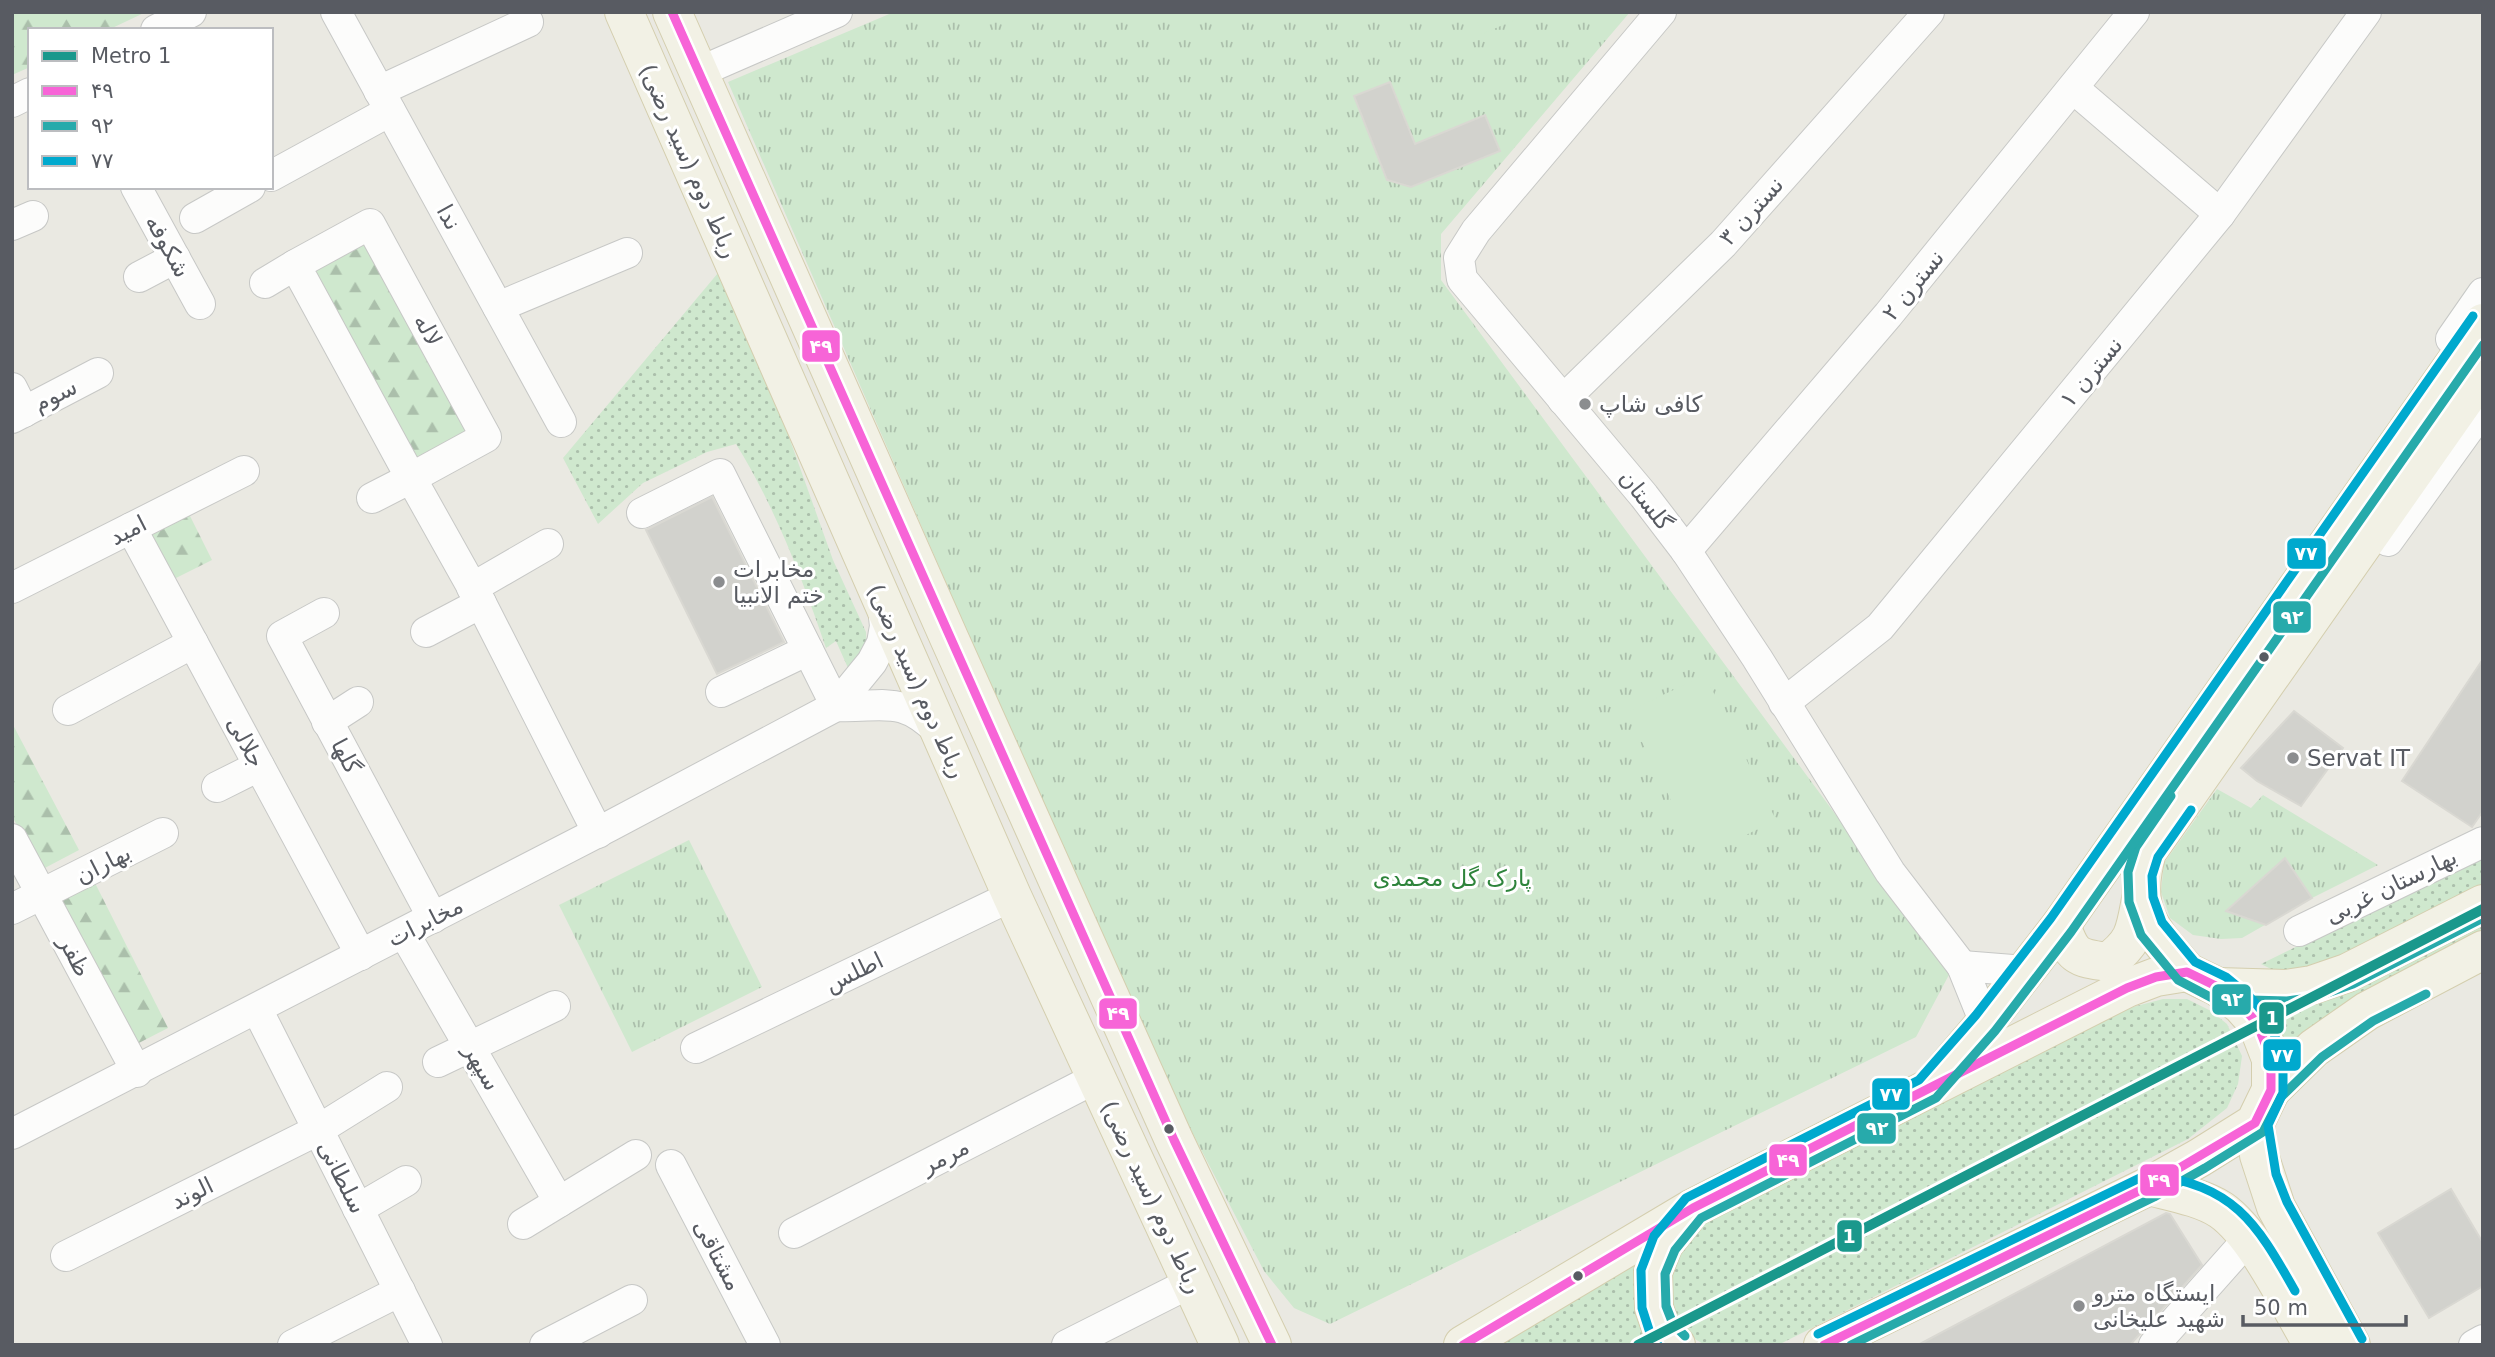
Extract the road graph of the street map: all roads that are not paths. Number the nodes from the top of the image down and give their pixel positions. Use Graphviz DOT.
graph roads {
  1 [pos="191,12"];
  2 [pos="336,12"];
  3 [pos="624,12"];
  4 [pos="672,12"];
  5 [pos="837,12"];
  6 [pos="1661,12"];
  7 [pos="1929,12"];
  8 [pos="2134,12"];
  9 [pos="2366,12"];
  10 [pos="528,22"];
  11 [pos="160,28"];
  12 [pos="698,72"];
  13 [pos="2073,88"];
  14 [pos="28,94"];
  15 [pos="385,101"];
  16 [pos="12,102"];
  17 [pos="273,175"];
  18 [pos="137,189"];
  19 [pos="246,189"];
  20 [pos="2220,214"];
  21 [pos="195,218"];
  22 [pos="627,253"];
  23 [pos="175,258"];
  24 [pos="295,265"];
  25 [pos="139,277"];
  26 [pos="265,283"];
  27 [pos="2483,293"];
  28 [pos="200,304"];
  29 [pos="498,307"];
  30 [pos="2483,323"];
  31 [pos="98,373"];
  32 [pos="2483,373"];
  33 [pos="1563,400"];
  34 [pos="16,406"];
  35 [pos="2483,409"];
  36 [pos="561,422"];
  37 [pos="244,471"];
  38 [pos="411,478"];
  39 [pos="372,498"];
  40 [pos="642,513"];
  41 [pos="131,528"];
  42 [pos="548,544"];
  43 [pos="1686,551"];
  44 [pos="12,588"];
  45 [pos="476,596"];
  46 [pos="882,602"];
  47 [pos="324,613"];
  48 [pos="2289,624"];
  49 [pos="426,632"];
  50 [pos="193,643"];
  51 [pos="808,650"];
  52 [pos="721,692"];
  53 [pos="358,702"];
  54 [pos="1784,702"];
  55 [pos="836,706"];
  56 [pos="68,710"];
  57 [pos="327,722"];
  58 [pos="939,732"];
  59 [pos="259,766"];
  60 [pos="217,788"];
  61 [pos="163,833"];
  62 [pos="598,833"];
  63 [pos="12,839"];
  64 [pos="2483,842"];
  65 [pos="43,896"];
  66 [pos="1012,896"];
  67 [pos="2141,899"];
  68 [pos="2483,904"];
  69 [pos="12,909"];
  70 [pos="433,918"];
  71 [pos="2061,925"];
  72 [pos="2299,931"];
  73 [pos="404,933"];
  74 [pos="2483,950"];
  75 [pos="361,955"];
  76 [pos="1962,966"];
  77 [pos="2025,971"];
  78 [pos="2202,980"];
  79 [pos="555,1006"];
  80 [pos="257,1009"];
  81 [pos="1985,1023"];
  82 [pos="471,1048"];
  83 [pos="696,1048"];
  84 [pos="438,1062"];
  85 [pos="137,1072"];
  86 [pos="1096,1078"];
  87 [pos="387,1087"];
  88 [pos="1927,1090"];
  89 [pos="2263,1106"];
  90 [pos="318,1130"];
  91 [pos="12,1135"];
  92 [pos="636,1155"];
  93 [pos="671,1165"];
  94 [pos="406,1181"];
  95 [pos="2149,1186"];
  96 [pos="559,1202"];
  97 [pos="1203,1205"];
  98 [pos="1693,1208"];
  99 [pos="358,1209"];
  100 [pos="523,1224"];
  101 [pos="1165,1224"];
  102 [pos="794,1233"];
  103 [pos="2249,1238"];
  104 [pos="66,1256"];
  105 [pos="1192,1282"];
  106 [pos="400,1291"];
  107 [pos="632,1300"];
  108 [pos="2483,1340"];
  109 [pos="293,1345"];
  110 [pos="427,1345"];
  111 [pos="545,1345"];
  112 [pos="765,1345"];
  113 [pos="1068,1345"];
  114 [pos="1220,1345"];
  115 [pos="1272,1345"];
  116 [pos="1463,1345"];
  117 [pos="1676,1345"];
  118 [pos="1823,1345"];
  119 [pos="2154,1345"];
  120 [pos="2313,1345"];
  121 [pos="2351,1345"];
  122 [pos="2474,1345"];
  1 -- 11 [label="street"];
  2 -- 15 [label="street, ندا"];
  3 -- 46 [label="main road, رباط دوم (سید رضی)"];
  4 -- 12 [label="main road, رباط دوم (سید رضی)"];
  5 -- 12 [label="street"];
  6 -- 33 [label="street, گلستان"];
  7 -- 33 [label="street, نسترن ۳"];
  8 -- 13 [label="street, نسترن ۲"];
  9 -- 20 [label="street, نسترن ۱"];
  10 -- 15 [label="street"];
  12 -- 97 [label="main road, رباط دوم (سید رضی)"];
  13 -- 20 [label="street"];
  13 -- 43 [label="street, نسترن ۲"];
  14 -- 16 [label="street"];
  15 -- 17 [label="street"];
  15 -- 29 [label="street, ندا"];
  18 -- 23 [label="street, شکوفه"];
  19 -- 21 [label="street"];
  20 -- 54 [label="street, نسترن ۱"];
  22 -- 29 [label="street"];
  23 -- 25 [label="street"];
  23 -- 28 [label="street, شکوفه"];
  24 -- 26 [label="street, لاله"];
  24 -- 38 [label="street"];
  24 -- 38 [label="street, لاله"];
  27 -- 48 [label="street"];
  29 -- 36 [label="street, ندا"];
  30 -- 48 [label="main road"];
  31 -- 34 [label="street, سوم"];
  32 -- 48 [label="main road"];
  33 -- 43 [label="street, گلستان"];
  35 -- 48 [label="street"];
  37 -- 41 [label="street, امید"];
  38 -- 39 [label="street, لاله"];
  38 -- 45 [label="street"];
  40 -- 51 [label="street"];
  41 -- 44 [label="street, امید"];
  41 -- 50 [label="street, جلالی"];
  42 -- 45 [label="street"];
  43 -- 54 [label="street, گلستان"];
  45 -- 49 [label="street"];
  45 -- 62 [label="street"];
  46 -- 55 [label="street"];
  46 -- 58 [label="main road, رباط دوم (سید رضی)"];
  47 -- 57 [label="street, گلها"];
  48 -- 67 [label="main road"];
  48 -- 71 [label="main road"];
  50 -- 56 [label="street"];
  50 -- 59 [label="street, جلالی"];
  51 -- 52 [label="street"];
  51 -- 55 [label="street"];
  53 -- 57 [label="street"];
  54 -- 76 [label="street, گلستان"];
  55 -- 58 [label="street"];
  55 -- 62 [label="street, مخابرات"];
  57 -- 70 [label="street, گلها"];
  58 -- 66 [label="main road, رباط دوم (سید رضی)"];
  59 -- 60 [label="street"];
  59 -- 75 [label="street, جلالی"];
  61 -- 65 [label="street, بهاران"];
  62 -- 70 [label="street, مخابرات"];
  63 -- 65 [label="street, ظفر"];
  64 -- 72 [label="street, بهارستان غربی"];
  65 -- 69 [label="street, بهاران"];
  65 -- 85 [label="street, ظفر"];
  66 -- 83 [label="street, اطلس"];
  66 -- 86 [label="main road, رباط دوم (سید رضی)"];
  67 -- 71 [label="main road"];
  67 -- 78 [label="main road"];
  68 -- 78 [label="main road"];
  70 -- 73 [label="street, مخابرات"];
  71 -- 77 [label="main road"];
  73 -- 75 [label="street, مخابرات"];
  73 -- 82 [label="street, سپهر"];
  74 -- 89 [label="main road"];
  75 -- 80 [label="street, مخابرات"];
  76 -- 77 [label="street"];
  76 -- 81 [label="street, گلستان"];
  77 -- 81 [label="main road"];
  78 -- 88 [label="main road"];
  78 -- 89 [label="main road"];
  79 -- 82 [label="street"];
  80 -- 85 [label="street, مخابرات"];
  80 -- 90 [label="street, سلطانی"];
  81 -- 88 [label="main road"];
  82 -- 84 [label="street"];
  82 -- 96 [label="street, سپهر"];
  85 -- 91 [label="street, مخابرات"];
  86 -- 101 [label="main road, رباط دوم (سید رضی)"];
  86 -- 102 [label="street, مرمر"];
  87 -- 90 [label="street, الوند"];
  88 -- 98 [label="main road"];
  89 -- 95 [label="main road"];
  89 -- 121 [label="main road"];
  90 -- 99 [label="street, سلطانی"];
  90 -- 104 [label="street, الوند"];
  92 -- 96 [label="street"];
  93 -- 112 [label="street, مشتاقی"];
  94 -- 99 [label="street"];
  95 -- 103 [label="main road"];
  95 -- 118 [label="main road"];
  96 -- 100 [label="street"];
  97 -- 101 [label="main road"];
  97 -- 115 [label="main road, رباط دوم (سید رضی)"];
  98 -- 116 [label="main road"];
  98 -- 117 [label="main road"];
  99 -- 106 [label="street, سلطانی"];
  101 -- 105 [label="main road, رباط دوم (سید رضی)"];
  103 -- 119 [label="street"];
  103 -- 120 [label="main road"];
  105 -- 113 [label="street"];
  105 -- 114 [label="main road, رباط دوم (سید رضی)"];
  106 -- 109 [label="street"];
  106 -- 110 [label="street, سلطانی"];
  107 -- 111 [label="street"];
  108 -- 122 [label="street"];
}
